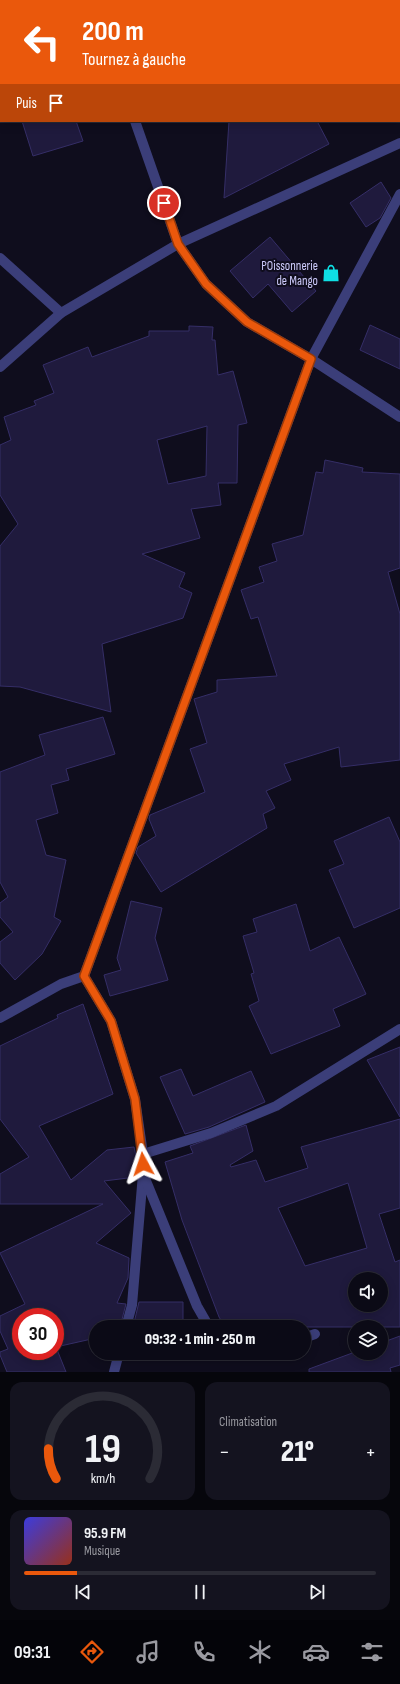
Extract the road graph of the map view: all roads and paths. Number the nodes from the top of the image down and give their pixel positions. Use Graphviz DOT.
graph roads {
  1 [pos="135,122"];
  2 [pos="400,144"];
  3 [pos="400,194"];
  4 [pos="178,244"];
  5 [pos="0,258"];
  6 [pos="61,313"];
  7 [pos="311,359"];
  8 [pos="0,367"];
  9 [pos="400,417"];
  10 [pos="84,976"];
  11 [pos="0,1018"];
  12 [pos="400,1029"];
  13 [pos="143,1154"];
  14 [pos="143,1174"];
  15 [pos="128,1320"];
  16 [pos="205,1320"];
  17 [pos="315,1334"];
  18 [pos="311,1335"];
  19 [pos="117,1360"];
  20 [pos="114,1372"];
  1 -- 4 [label="street"];
  2 -- 4 [label="street"];
  3 -- 7 [label="street"];
  4 -- 6 [label="street"];
  4 -- 7 [label="street"];
  5 -- 6 [label="street"];
  6 -- 8 [label="street"];
  7 -- 9 [label="street"];
  7 -- 10 [label="street"];
  10 -- 11 [label="street"];
  10 -- 13 [label="street"];
  12 -- 13 [label="street"];
  13 -- 14 [label="street"];
  14 -- 15 [label="street"];
  14 -- 16 [label="street"];
  17 -- 18 [label="street"];
  19 -- 20 [label="street"];
}
